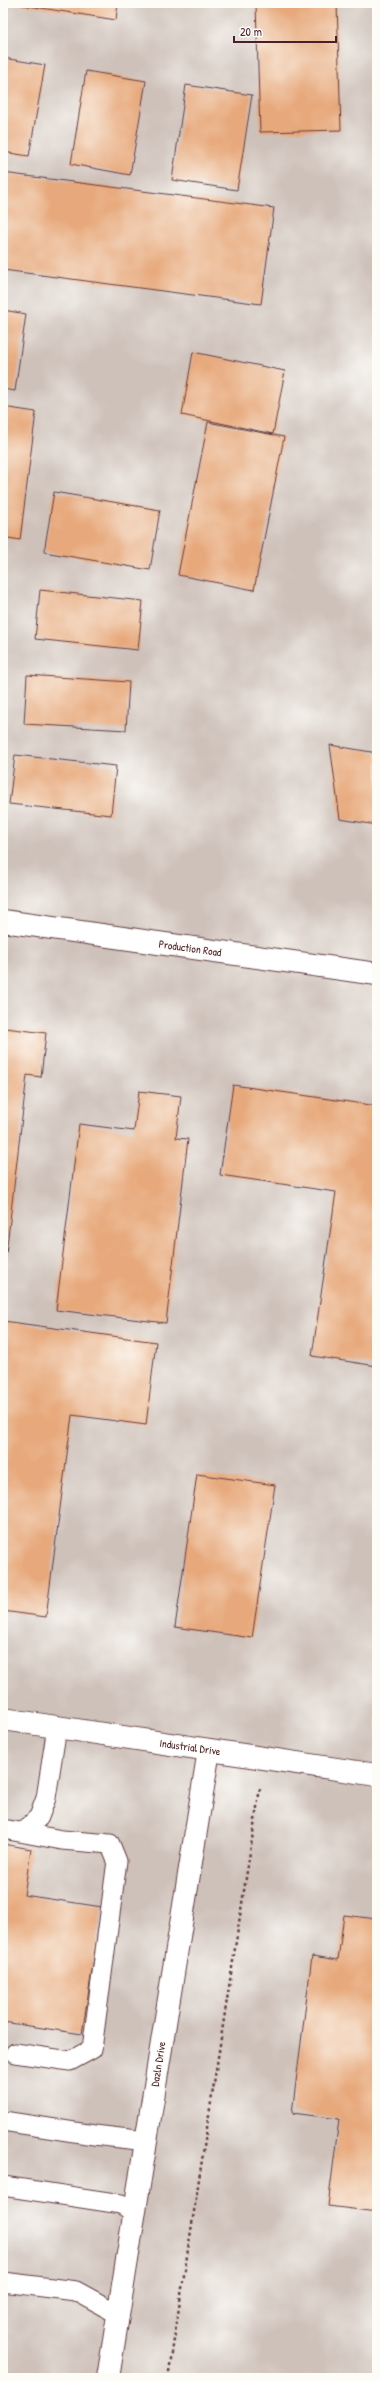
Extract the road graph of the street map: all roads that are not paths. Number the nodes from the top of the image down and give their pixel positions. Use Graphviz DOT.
graph roads {
  1 [pos="3,921"];
  2 [pos="377,974"];
  3 [pos="3,1719"];
  4 [pos="57,1727"];
  5 [pos="209,1750"];
  6 [pos="377,1775"];
  7 [pos="3,1829"];
  8 [pos="23,1832"];
  9 [pos="15,2053"];
  10 [pos="3,2121"];
  11 [pos="146,2141"];
  12 [pos="3,2186"];
  13 [pos="135,2213"];
  14 [pos="3,2282"];
  15 [pos="118,2314"];
  16 [pos="108,2378"];
  1 -- 2 [label="street, Production Road"];
  3 -- 4 [label="street, Industrial Drive"];
  4 -- 5 [label="street, Industrial Drive"];
  4 -- 8 [label="lane"];
  5 -- 6 [label="street, Industrial Drive"];
  5 -- 11 [label="street, Dazln Drive"];
  7 -- 8 [label="lane"];
  8 -- 9 [label="lane"];
  10 -- 11 [label="lane"];
  11 -- 13 [label="street, Dazln Drive"];
  12 -- 13 [label="lane"];
  13 -- 15 [label="street, Dazln Drive"];
  14 -- 15 [label="lane"];
  15 -- 16 [label="street, Dazln Drive"];
}
